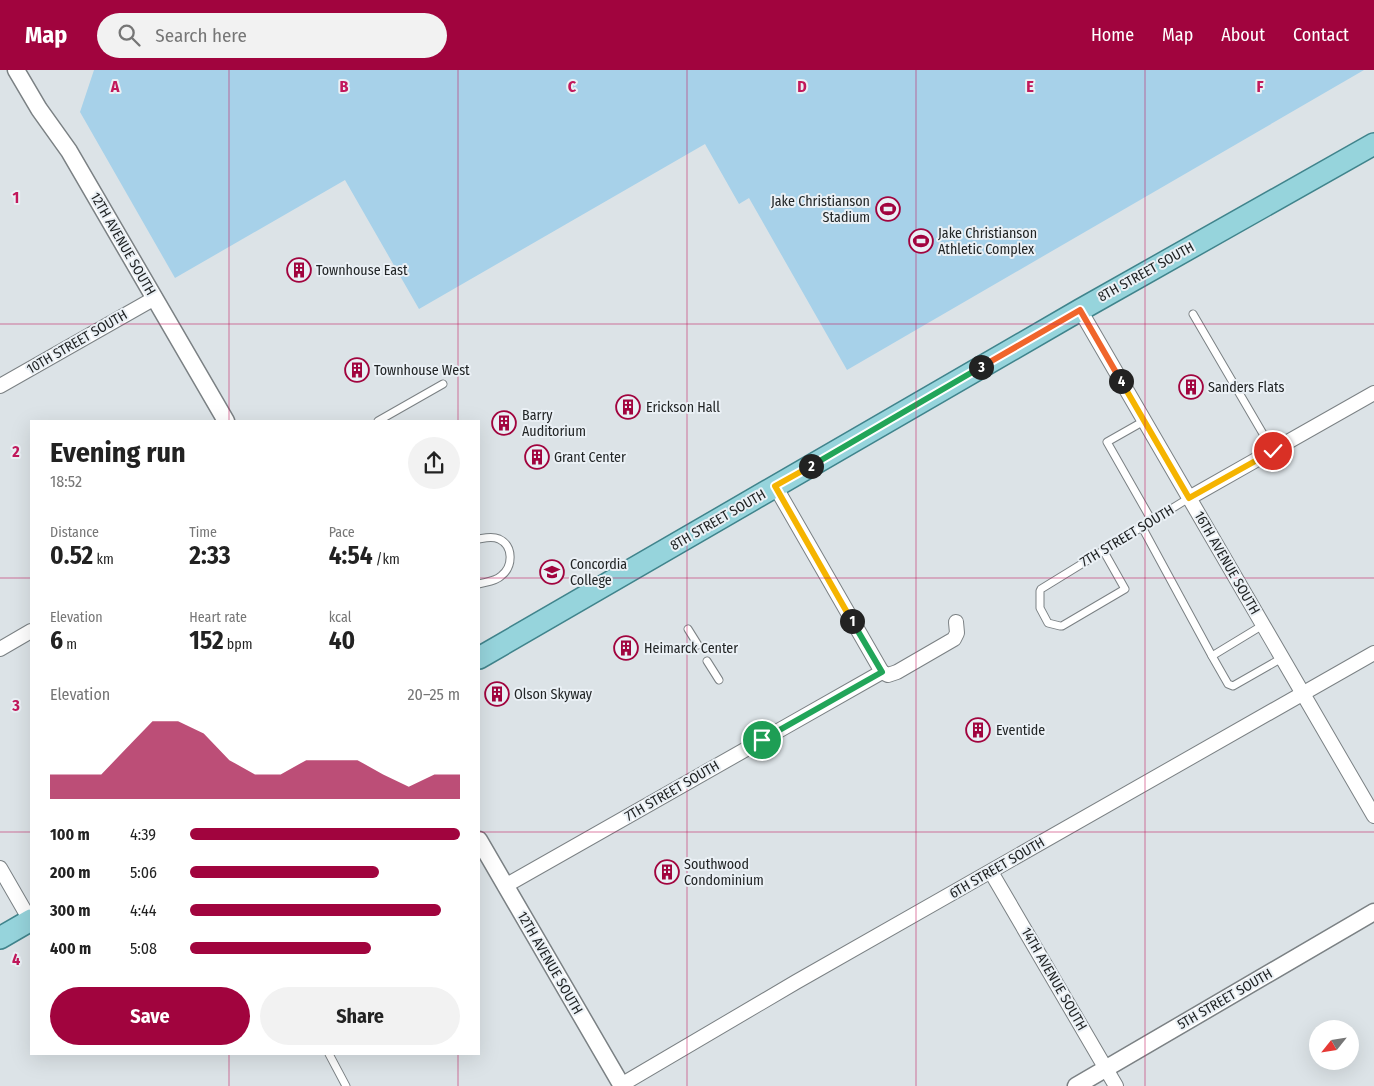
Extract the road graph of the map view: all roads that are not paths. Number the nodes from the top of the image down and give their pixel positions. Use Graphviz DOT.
graph roads {
  1 [pos="16,70"];
  2 [pos="1374,144"];
  3 [pos="155,298"];
  4 [pos="1080,310"];
  5 [pos="1193,314"];
  6 [pos="443,384"];
  7 [pos="0,386"];
  8 [pos="1374,393"];
  9 [pos="225,420"];
  10 [pos="380,420"];
  11 [pos="1144,421"];
  12 [pos="1273,451"];
  13 [pos="775,486"];
  14 [pos="1189,498"];
  15 [pos="1152,520"];
  16 [pos="1142,527"];
  17 [pos="480,539"];
  18 [pos="1103,550"];
  19 [pos="480,584"];
  20 [pos="956,622"];
  21 [pos="1263,625"];
  22 [pos="688,629"];
  23 [pos="30,633"];
  24 [pos="698,645"];
  25 [pos="0,650"];
  26 [pos="1374,653"];
  27 [pos="1212,656"];
  28 [pos="480,657"];
  29 [pos="1282,658"];
  30 [pos="707,661"];
  31 [pos="882,672"];
  32 [pos="719,680"];
  33 [pos="1303,693"];
  34 [pos="1374,816"];
  35 [pos="480,842"];
  36 [pos="0,868"];
  37 [pos="991,872"];
  38 [pos="505,886"];
  39 [pos="1374,912"];
  40 [pos="30,918"];
  41 [pos="30,921"];
  42 [pos="0,938"];
  43 [pos="329,1055"];
  44 [pos="1106,1069"];
  45 [pos="346,1086"];
  46 [pos="621,1086"];
  47 [pos="1076,1086"];
  48 [pos="1116,1086"];
  1 -- 3 [label="street, 12TH AVENUE SOUTH"];
  2 -- 4 [label="main road, 8TH STREET SOUTH"];
  3 -- 7 [label="street, 10TH STREET SOUTH"];
  3 -- 9 [label="street, 12TH AVENUE SOUTH"];
  4 -- 11 [label="street, 16TH AVENUE SOUTH"];
  4 -- 13 [label="main road, 8TH STREET SOUTH"];
  5 -- 12 [label="lane"];
  6 -- 10 [label="lane"];
  8 -- 12 [label="street, 7TH STREET SOUTH"];
  11 -- 14 [label="street, 16TH AVENUE SOUTH"];
  11 -- 15 [label="lane"];
  12 -- 14 [label="street, 7TH STREET SOUTH"];
  13 -- 28 [label="main road, 8TH STREET SOUTH"];
  13 -- 31 [label="street"];
  14 -- 15 [label="lane, 7TH STREET SOUTH"];
  14 -- 21 [label="street, 16TH AVENUE SOUTH"];
  15 -- 16 [label="lane, 7TH STREET SOUTH"];
  16 -- 18 [label="lane, 7TH STREET SOUTH"];
  16 -- 27 [label="lane"];
  17 -- 19 [label="lane"];
  18 -- 18 [label="lane, 7TH STREET SOUTH"];
  20 -- 31 [label="street, 7TH STREET SOUTH"];
  21 -- 27 [label="lane"];
  21 -- 29 [label="street, 16TH AVENUE SOUTH"];
  22 -- 24 [label="lane"];
  23 -- 25 [label="street"];
  26 -- 33 [label="street, 6TH STREET SOUTH"];
  27 -- 29 [label="lane"];
  29 -- 33 [label="street, 16TH AVENUE SOUTH"];
  30 -- 32 [label="lane"];
  31 -- 38 [label="street, 7TH STREET SOUTH"];
  33 -- 34 [label="street, 16TH AVENUE SOUTH"];
  33 -- 37 [label="street, 6TH STREET SOUTH"];
  35 -- 38 [label="street, 12TH AVENUE SOUTH"];
  36 -- 40 [label="street"];
  37 -- 44 [label="street, 14TH AVENUE SOUTH"];
  37 -- 46 [label="street, 6TH STREET SOUTH"];
  38 -- 46 [label="street, 12TH AVENUE SOUTH"];
  39 -- 44 [label="street, 5TH STREET SOUTH"];
  41 -- 42 [label="main road"];
  43 -- 45 [label="lane"];
  44 -- 47 [label="street, 5TH STREET SOUTH"];
  44 -- 48 [label="street, 14TH AVENUE SOUTH"];
}
